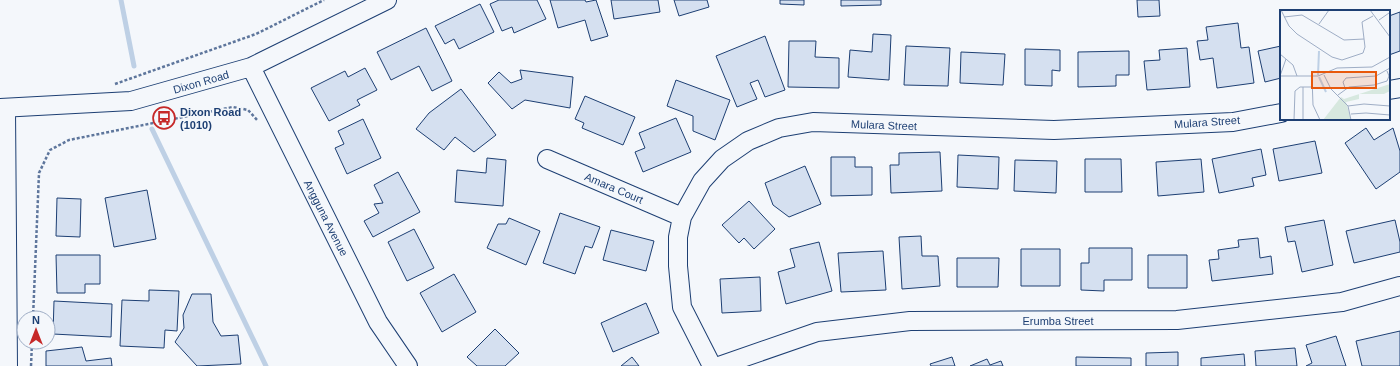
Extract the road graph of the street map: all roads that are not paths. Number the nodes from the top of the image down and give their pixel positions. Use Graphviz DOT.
graph roads {
  1 [pos="386,0"];
  2 [pos="251,67"];
  3 [pos="1400,88"];
  4 [pos="1390,90"];
  5 [pos="3,108"];
  6 [pos="1280,112"];
  7 [pos="547,159"];
  8 [pos="682,217"];
  9 [pos="1400,286"];
  10 [pos="4,338"];
  11 [pos="8,366"];
  12 [pos="408,366"];
  13 [pos="712,366"];
  14 [pos="719,366"];
  1 -- 2 [label="street, Dixon Road"];
  2 -- 5 [label="street, Dixon Road"];
  2 -- 12 [label="street, Angguna Avenue"];
  3 -- 4 [label="street"];
  5 -- 10 [label="street"];
  6 -- 8 [label="street, Mulara Street"];
  7 -- 8 [label="street, Amara Court"];
  8 -- 13 [label="street, Mulara Street"];
  9 -- 14 [label="street, Erumba Street"];
  10 -- 11 [label="street"];
}
